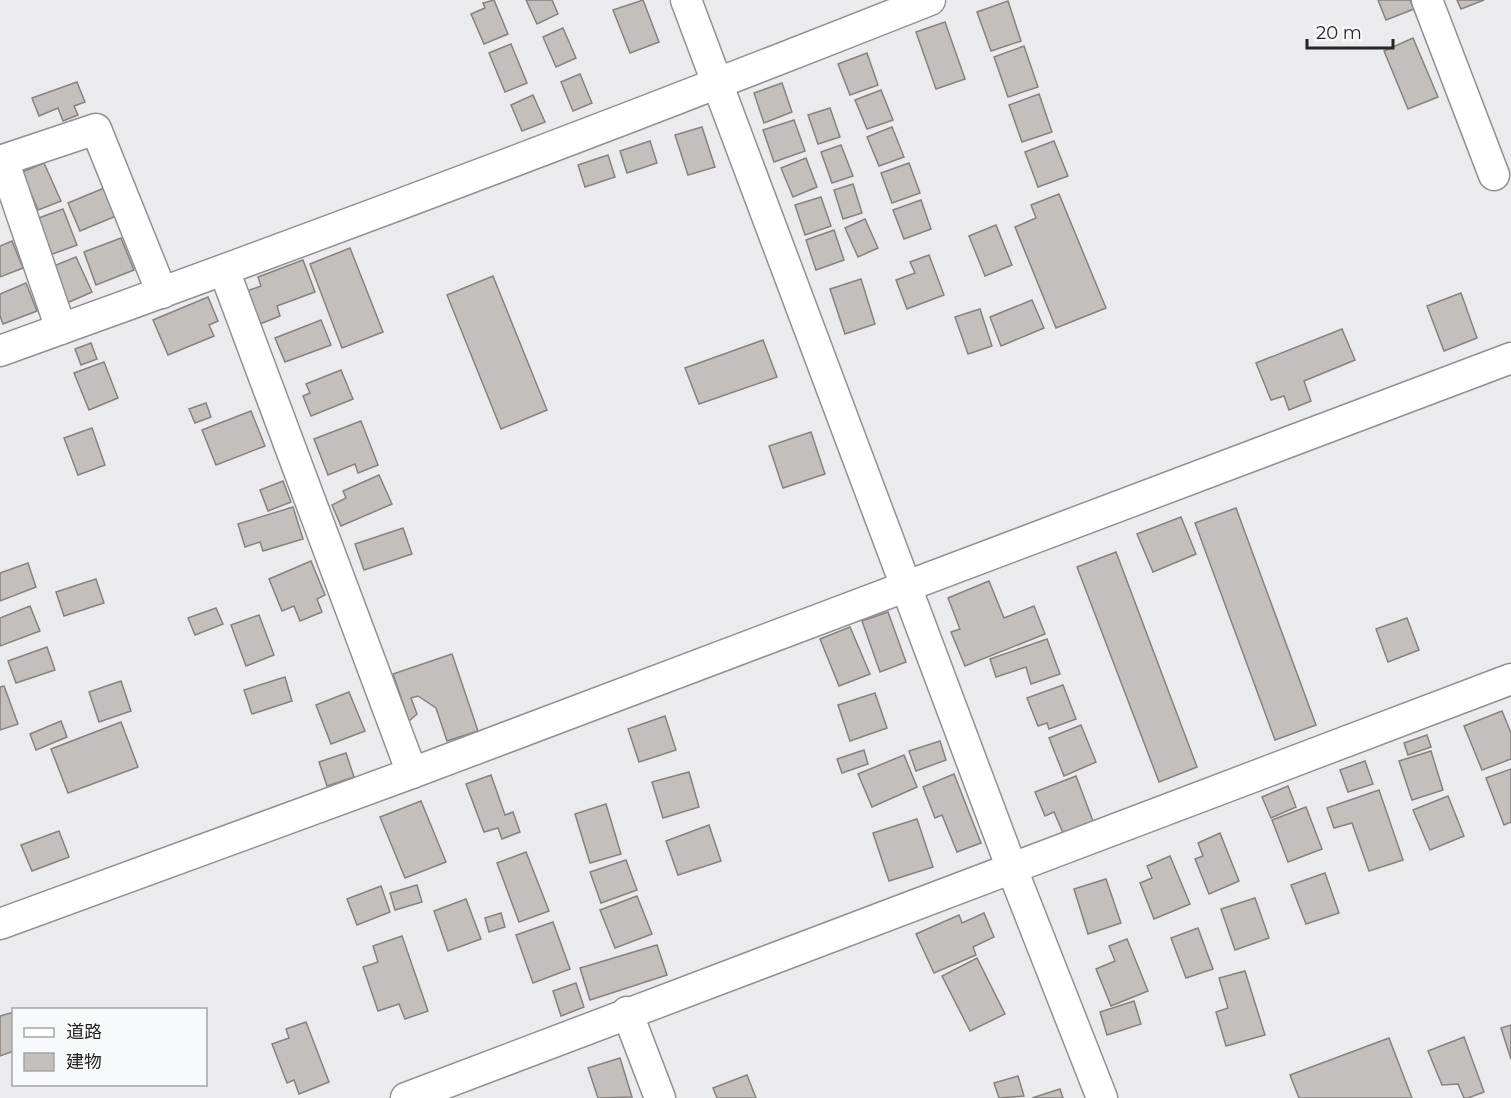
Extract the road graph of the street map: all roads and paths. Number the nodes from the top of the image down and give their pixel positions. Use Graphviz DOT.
graph roads {
  1 [pos="686,0"];
  2 [pos="930,0"];
  3 [pos="1427,0"];
  4 [pos="718,84"];
  5 [pos="1494,175"];
  6 [pos="224,270"];
  7 [pos="162,293"];
  8 [pos="61,329"];
  9 [pos="0,351"];
  10 [pos="1511,358"];
  11 [pos="908,585"];
  12 [pos="1511,679"];
  13 [pos="412,773"];
  14 [pos="1012,869"];
  15 [pos="0,924"];
  16 [pos="627,1012"];
  17 [pos="446,1091"];
  18 [pos="406,1098"];
  19 [pos="660,1098"];
  20 [pos="1102,1098"];
  1 -- 4 [label="street"];
  2 -- 4 [label="street"];
  3 -- 5 [label="street"];
  4 -- 6 [label="street"];
  4 -- 11 [label="street"];
  6 -- 7 [label="street"];
  6 -- 13 [label="street"];
  7 -- 8 [label="street"];
  7 -- 8 [label="street"];
  8 -- 9 [label="street"];
  10 -- 11 [label="street"];
  11 -- 13 [label="street"];
  11 -- 14 [label="street"];
  12 -- 14 [label="street"];
  13 -- 15 [label="street"];
  14 -- 16 [label="street"];
  14 -- 20 [label="street"];
  16 -- 17 [label="street"];
  16 -- 19 [label="street"];
  17 -- 18 [label="street"];
}
